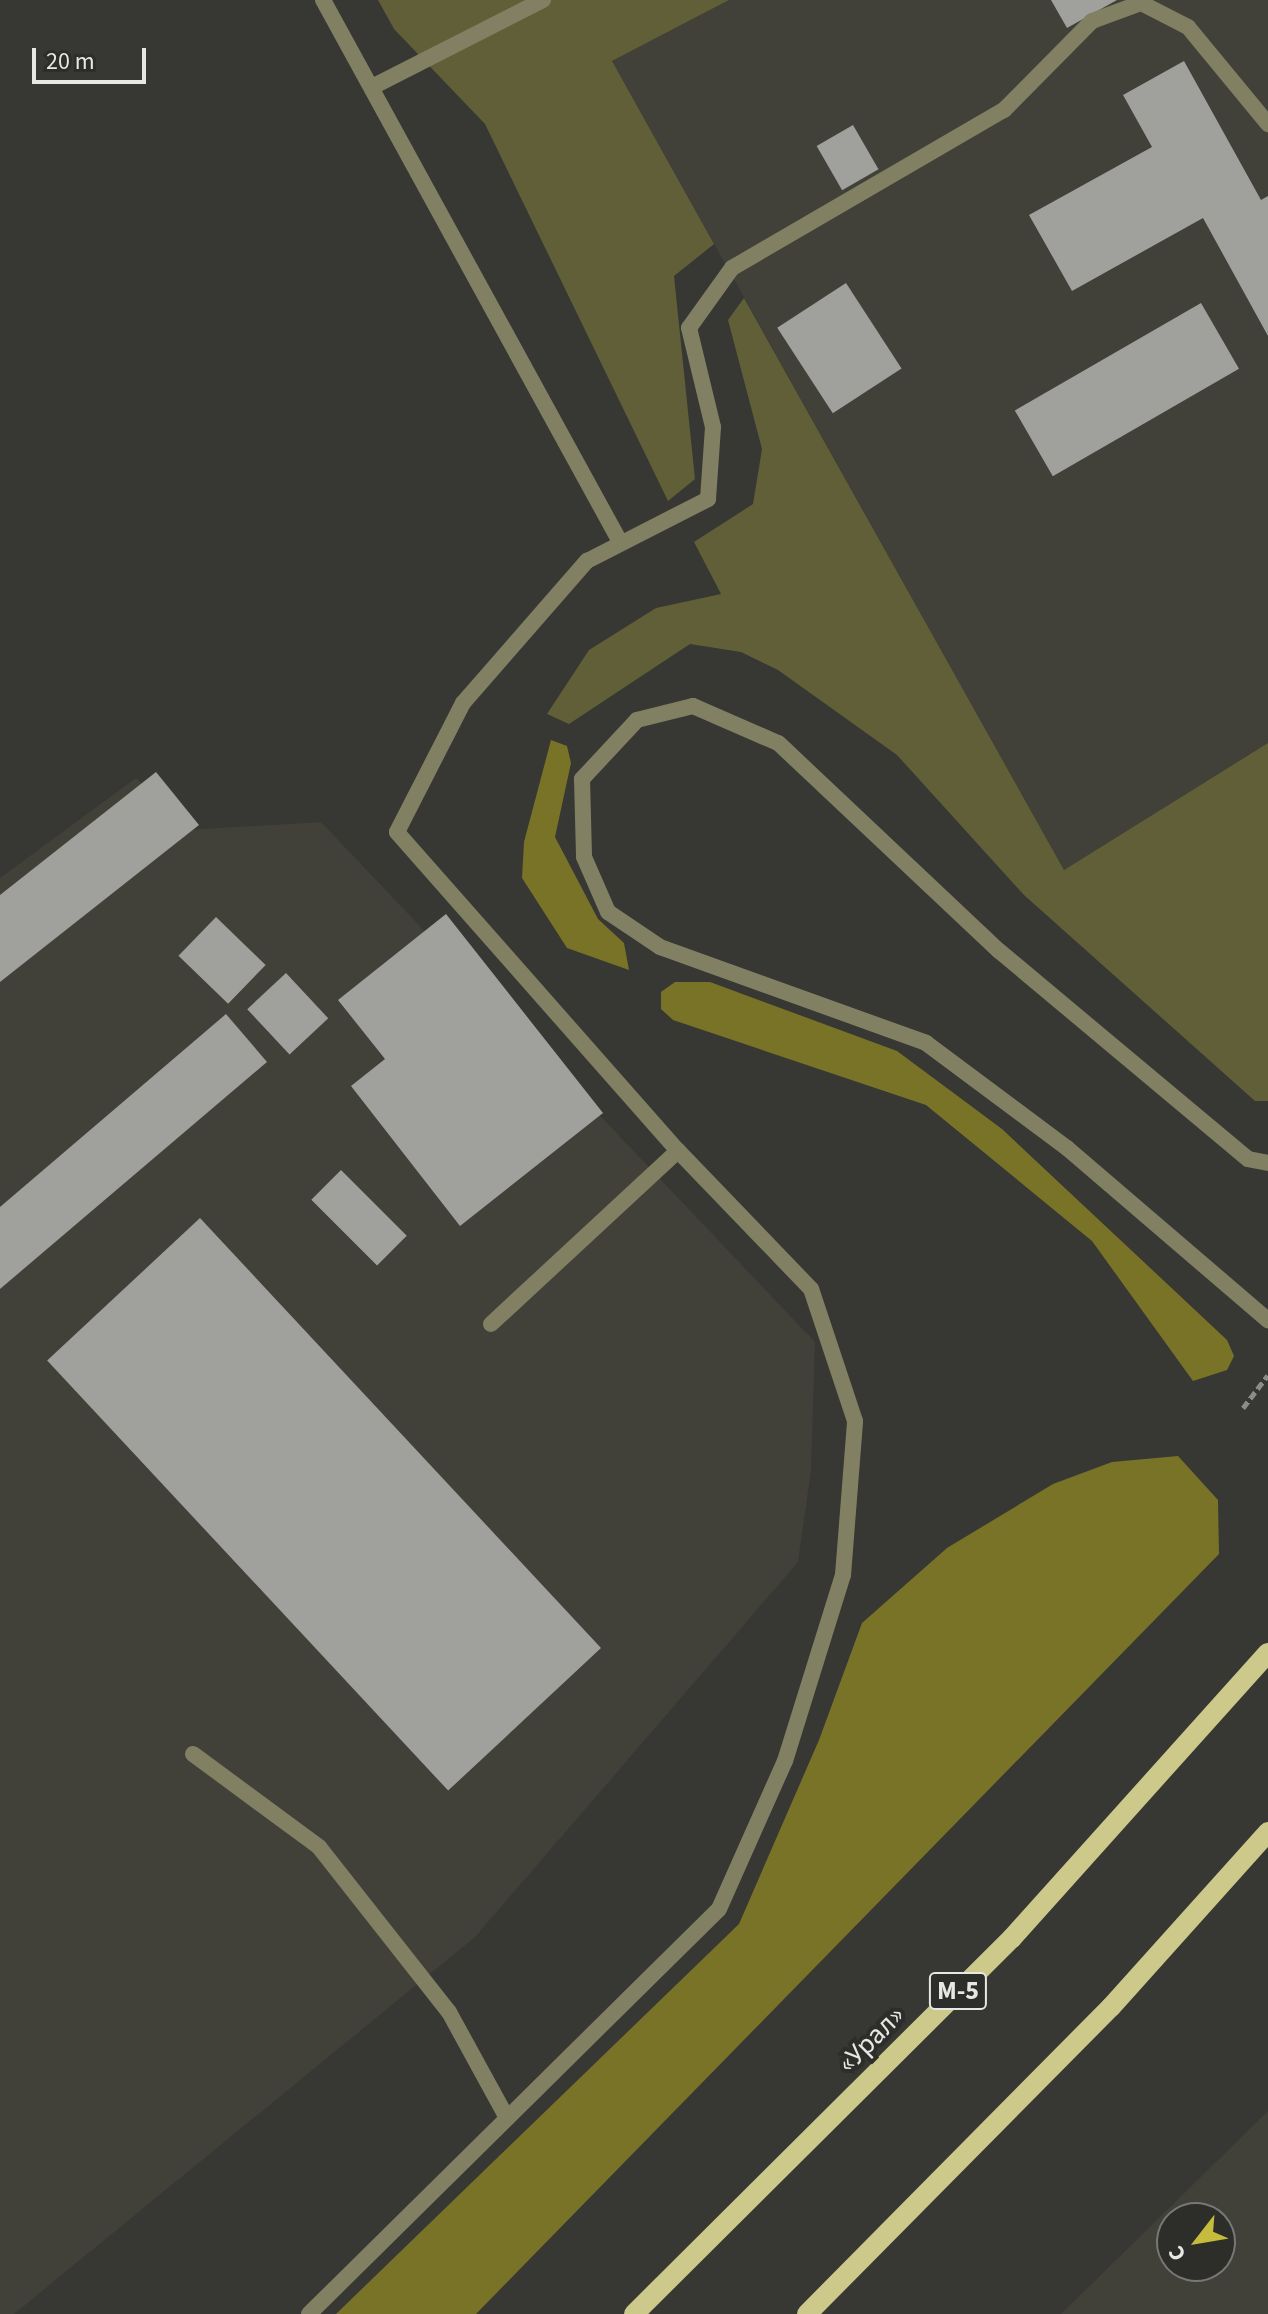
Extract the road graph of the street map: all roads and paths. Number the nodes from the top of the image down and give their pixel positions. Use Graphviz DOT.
graph roads {
  1 [pos="323,0"];
  2 [pos="543,0"];
  3 [pos="372,87"];
  4 [pos="1268,124"];
  5 [pos="619,540"];
  6 [pos="678,1151"];
  7 [pos="1268,1163"];
  8 [pos="1268,1320"];
  9 [pos="491,1324"];
  10 [pos="1268,1375"];
  11 [pos="1243,1408"];
  12 [pos="1268,1653"];
  13 [pos="193,1754"];
  14 [pos="1268,1832"];
  15 [pos="507,2118"];
  16 [pos="309,2314"];
  17 [pos="634,2314"];
  18 [pos="807,2314"];
  1 -- 3 [label="lane"];
  2 -- 3 [label="lane"];
  3 -- 5 [label="lane"];
  4 -- 5 [label="lane"];
  5 -- 6 [label="lane"];
  6 -- 9 [label="lane"];
  6 -- 15 [label="lane"];
  7 -- 8 [label="lane"];
  10 -- 11 [label="path"];
  12 -- 17 [label="main road, «Урал» / М-5"];
  13 -- 15 [label="lane"];
  14 -- 18 [label="main road"];
  15 -- 16 [label="lane"];
}
